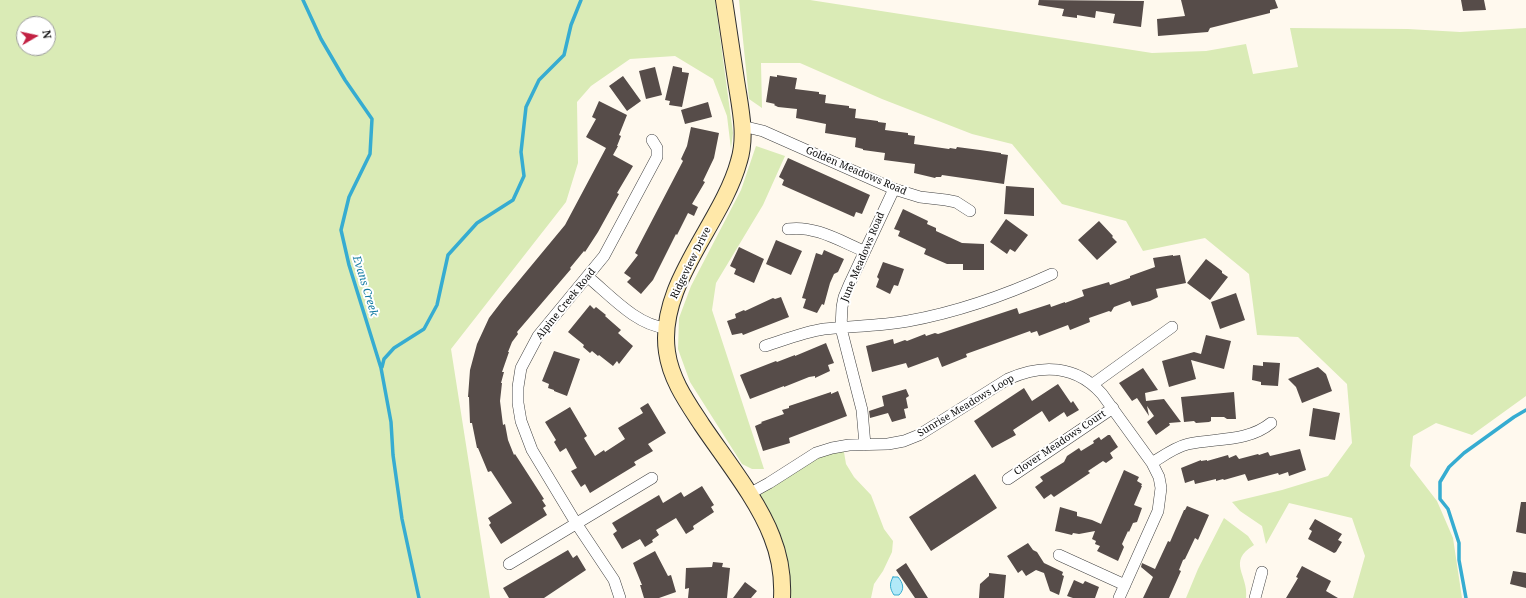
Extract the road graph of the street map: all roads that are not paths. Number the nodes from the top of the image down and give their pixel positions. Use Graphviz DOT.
graph roads {
  1 [pos="724,0"];
  2 [pos="742,126"];
  3 [pos="652,140"];
  4 [pos="894,189"];
  5 [pos="970,211"];
  6 [pos="788,229"];
  7 [pos="864,251"];
  8 [pos="1052,274"];
  9 [pos="588,277"];
  10 [pos="1172,327"];
  11 [pos="666,328"];
  12 [pos="841,328"];
  13 [pos="765,346"];
  14 [pos="1093,384"];
  15 [pos="1113,408"];
  16 [pos="1271,424"];
  17 [pos="865,445"];
  18 [pos="1152,463"];
  19 [pos="652,478"];
  20 [pos="1008,479"];
  21 [pos="748,494"];
  22 [pos="576,523"];
  23 [pos="1059,555"];
  24 [pos="509,564"];
  25 [pos="1262,572"];
  26 [pos="1125,585"];
  27 [pos="620,598"];
  28 [pos="782,598"];
  29 [pos="1119,598"];
  30 [pos="1255,598"];
  1 -- 2 [label="street, Ridgeview Drive"];
  2 -- 4 [label="street, Golden Meadows Road"];
  2 -- 11 [label="street, Ridgeview Drive"];
  3 -- 9 [label="street, Alpine Creek Road"];
  4 -- 5 [label="street, Golden Meadows Road"];
  4 -- 7 [label="street, June Meadows Road"];
  6 -- 7 [label="street"];
  7 -- 12 [label="street, June Meadows Road"];
  8 -- 12 [label="street"];
  9 -- 11 [label="street"];
  9 -- 22 [label="street, Alpine Creek Road"];
  10 -- 14 [label="street"];
  11 -- 21 [label="street, Ridgeview Drive"];
  12 -- 13 [label="street"];
  12 -- 17 [label="street, June Meadows Road"];
  14 -- 15 [label="street, Sunrise Meadows Loop"];
  14 -- 17 [label="street, Sunrise Meadows Loop"];
  15 -- 18 [label="street, Sunrise Meadows Loop"];
  15 -- 20 [label="street, Clover Meadows Court"];
  16 -- 18 [label="street"];
  17 -- 21 [label="street, Sunrise Meadows Loop"];
  18 -- 26 [label="street, Sunrise Meadows Loop"];
  19 -- 22 [label="street"];
  21 -- 28 [label="street, Ridgeview Drive"];
  22 -- 24 [label="street"];
  22 -- 27 [label="street, Alpine Creek Road"];
  23 -- 26 [label="street"];
  25 -- 30 [label="street"];
  26 -- 29 [label="street, Sunrise Meadows Loop"];
}
